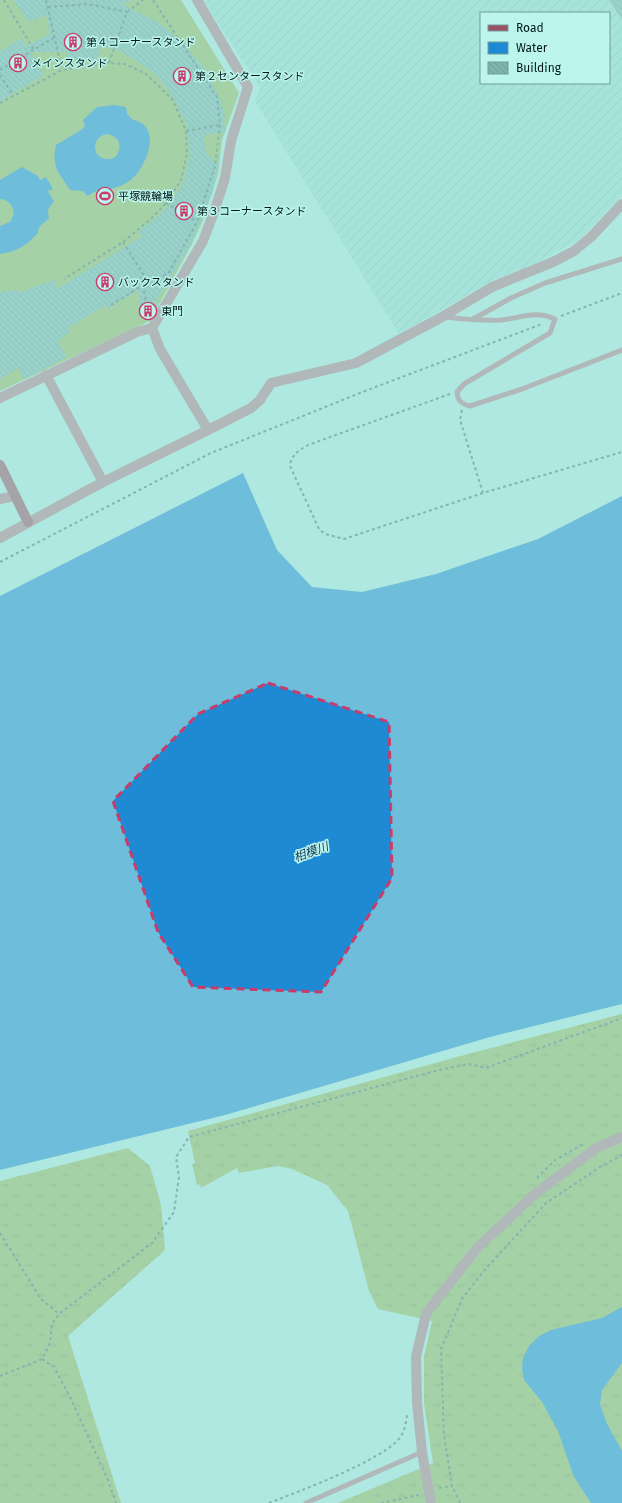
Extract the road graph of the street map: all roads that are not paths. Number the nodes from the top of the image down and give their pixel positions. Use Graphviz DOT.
graph roads {
  1 [pos="197,0"];
  2 [pos="622,204"];
  3 [pos="622,259"];
  4 [pos="442,317"];
  5 [pos="472,320"];
  6 [pos="152,328"];
  7 [pos="622,350"];
  8 [pos="46,375"];
  9 [pos="0,398"];
  10 [pos="208,430"];
  11 [pos="0,465"];
  12 [pos="102,482"];
  13 [pos="15,496"];
  14 [pos="0,499"];
  15 [pos="28,522"];
  16 [pos="0,538"];
  17 [pos="622,1137"];
  18 [pos="422,1452"];
  19 [pos="306,1503"];
  20 [pos="431,1503"];
  1 -- 6 [label="street"];
  2 -- 4 [label="street"];
  3 -- 5 [label="lane"];
  4 -- 5 [label="lane"];
  4 -- 10 [label="street"];
  5 -- 7 [label="lane"];
  6 -- 8 [label="street"];
  6 -- 10 [label="street"];
  8 -- 9 [label="street"];
  8 -- 12 [label="street"];
  10 -- 12 [label="street"];
  11 -- 13 [label="street"];
  12 -- 15 [label="street"];
  13 -- 14 [label="street"];
  13 -- 15 [label="street"];
  15 -- 16 [label="street"];
  17 -- 18 [label="street"];
  18 -- 19 [label="lane"];
  18 -- 20 [label="street"];
}
